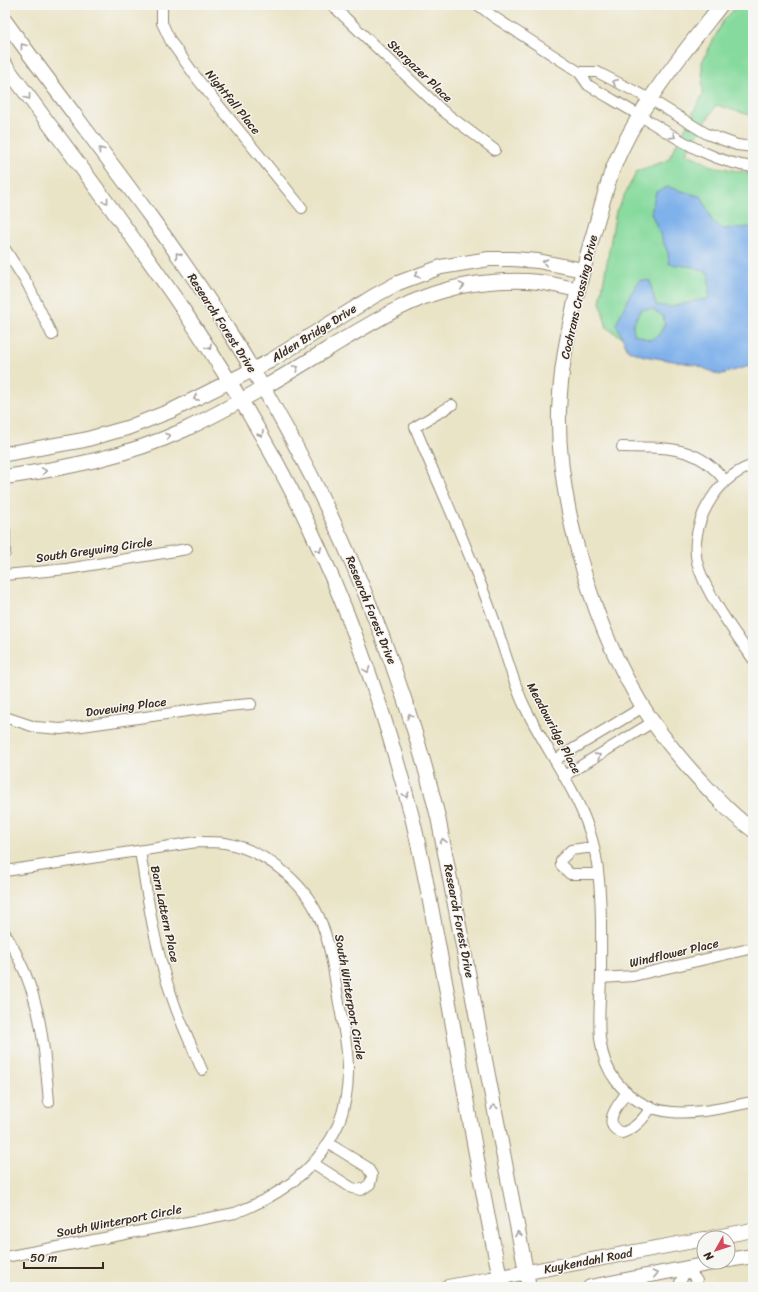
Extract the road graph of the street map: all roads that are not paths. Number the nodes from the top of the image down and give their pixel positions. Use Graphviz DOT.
graph roads {
  1 [pos="162,5"];
  2 [pos="332,5"];
  3 [pos="478,5"];
  4 [pos="721,5"];
  5 [pos="5,21"];
  6 [pos="5,65"];
  7 [pos="579,72"];
  8 [pos="650,99"];
  9 [pos="640,115"];
  10 [pos="753,147"];
  11 [pos="495,150"];
  12 [pos="753,168"];
  13 [pos="302,208"];
  14 [pos="5,249"];
  15 [pos="583,270"];
  16 [pos="578,290"];
  17 [pos="52,335"];
  18 [pos="253,370"];
  19 [pos="230,380"];
  20 [pos="262,387"];
  21 [pos="241,400"];
  22 [pos="452,405"];
  23 [pos="622,447"];
  24 [pos="5,454"];
  25 [pos="753,465"];
  26 [pos="5,477"];
  27 [pos="725,480"];
  28 [pos="5,531"];
  29 [pos="187,549"];
  30 [pos="5,553"];
  31 [pos="5,575"];
  32 [pos="753,659"];
  33 [pos="252,704"];
  34 [pos="643,707"];
  35 [pos="5,717"];
  36 [pos="653,722"];
  37 [pos="555,760"];
  38 [pos="564,776"];
  39 [pos="753,830"];
  40 [pos="594,847"];
  41 [pos="140,852"];
  42 [pos="5,871"];
  43 [pos="598,874"];
  44 [pos="5,933"];
  45 [pos="753,948"];
  46 [pos="601,978"];
  47 [pos="202,1070"];
  48 [pos="626,1091"];
  49 [pos="49,1102"];
  50 [pos="753,1102"];
  51 [pos="651,1107"];
  52 [pos="328,1143"];
  53 [pos="313,1164"];
  54 [pos="753,1230"];
  55 [pos="736,1233"];
  56 [pos="696,1241"];
  57 [pos="753,1256"];
  58 [pos="5,1257"];
  59 [pos="736,1259"];
  60 [pos="696,1266"];
  61 [pos="687,1267"];
  62 [pos="526,1273"];
  63 [pos="501,1282"];
  64 [pos="448,1287"];
  65 [pos="529,1287"];
  66 [pos="590,1287"];
  67 [pos="680,1287"];
  68 [pos="698,1287"];
  1 -- 13 [label="street, Nightfall Place"];
  2 -- 11 [label="street, Stargazer Place"];
  3 -- 7 [label="street"];
  4 -- 8 [label="main road, Cochrans Crossing Drive"];
  18 -- 5 [label="main road, Research Forest Drive, one-way"];
  6 -- 19 [label="main road, Research Forest Drive, one-way"];
  8 -- 7 [label="street, one-way"];
  7 -- 9 [label="street"];
  8 -- 9 [label="main road, Cochrans Crossing Drive"];
  8 -- 10 [label="street"];
  9 -- 12 [label="street, one-way"];
  9 -- 15 [label="main road, Cochrans Crossing Drive"];
  14 -- 17 [label="street"];
  15 -- 16 [label="main road, Cochrans Crossing Drive"];
  15 -- 18 [label="main road, Alden Bridge Drive, one-way"];
  20 -- 16 [label="main road, Alden Bridge Drive, one-way"];
  16 -- 34 [label="main road, Cochrans Crossing Drive"];
  18 -- 19 [label="main road, Alden Bridge Drive"];
  18 -- 20 [label="main road, Research Forest Drive"];
  19 -- 21 [label="main road, Research Forest Drive"];
  19 -- 24 [label="main road, Alden Bridge Drive, one-way"];
  20 -- 21 [label="main road, Alden Bridge Drive"];
  62 -- 20 [label="main road, Research Forest Drive, one-way"];
  26 -- 21 [label="main road, Alden Bridge Drive, one-way"];
  21 -- 63 [label="main road, Research Forest Drive, one-way"];
  22 -- 37 [label="street, Meadowridge Place"];
  23 -- 27 [label="street"];
  25 -- 27 [label="street"];
  27 -- 32 [label="street"];
  28 -- 30 [label="street"];
  29 -- 31 [label="street, South Greywing Circle"];
  33 -- 35 [label="street, Dovewing Place"];
  34 -- 36 [label="main road, Cochrans Crossing Drive"];
  34 -- 37 [label="street"];
  38 -- 36 [label="street, one-way"];
  36 -- 39 [label="main road, Cochrans Crossing Drive"];
  37 -- 38 [label="street, Meadowridge Place"];
  38 -- 40 [label="street, Meadowridge Place"];
  40 -- 43 [label="street, Meadowridge Place"];
  40 -- 43 [label="street"];
  41 -- 42 [label="street, South Winterport Circle"];
  41 -- 47 [label="street, Barn Lattern Place"];
  41 -- 52 [label="street, South Winterport Circle"];
  43 -- 46 [label="street, Meadowridge Place"];
  44 -- 49 [label="street"];
  45 -- 46 [label="street, Windflower Place"];
  46 -- 48 [label="street, Meadowridge Place"];
  48 -- 51 [label="street, Meadowridge Place"];
  48 -- 51 [label="street"];
  50 -- 51 [label="street, Meadowridge Place"];
  52 -- 53 [label="street, South Winterport Circle"];
  52 -- 53 [label="street"];
  53 -- 58 [label="street, South Winterport Circle"];
  54 -- 55 [label="main road"];
  56 -- 62 [label="main road, Kuykendahl Road"];
  57 -- 59 [label="main road"];
  60 -- 61 [label="main road"];
  66 -- 61 [label="main road, one-way"];
  61 -- 67 [label="street"];
  61 -- 68 [label="street"];
  62 -- 63 [label="main road, Kuykendahl Road"];
  62 -- 65 [label="main road, Research Forest Drive"];
  63 -- 64 [label="main road, Kuykendahl Road"];
}
